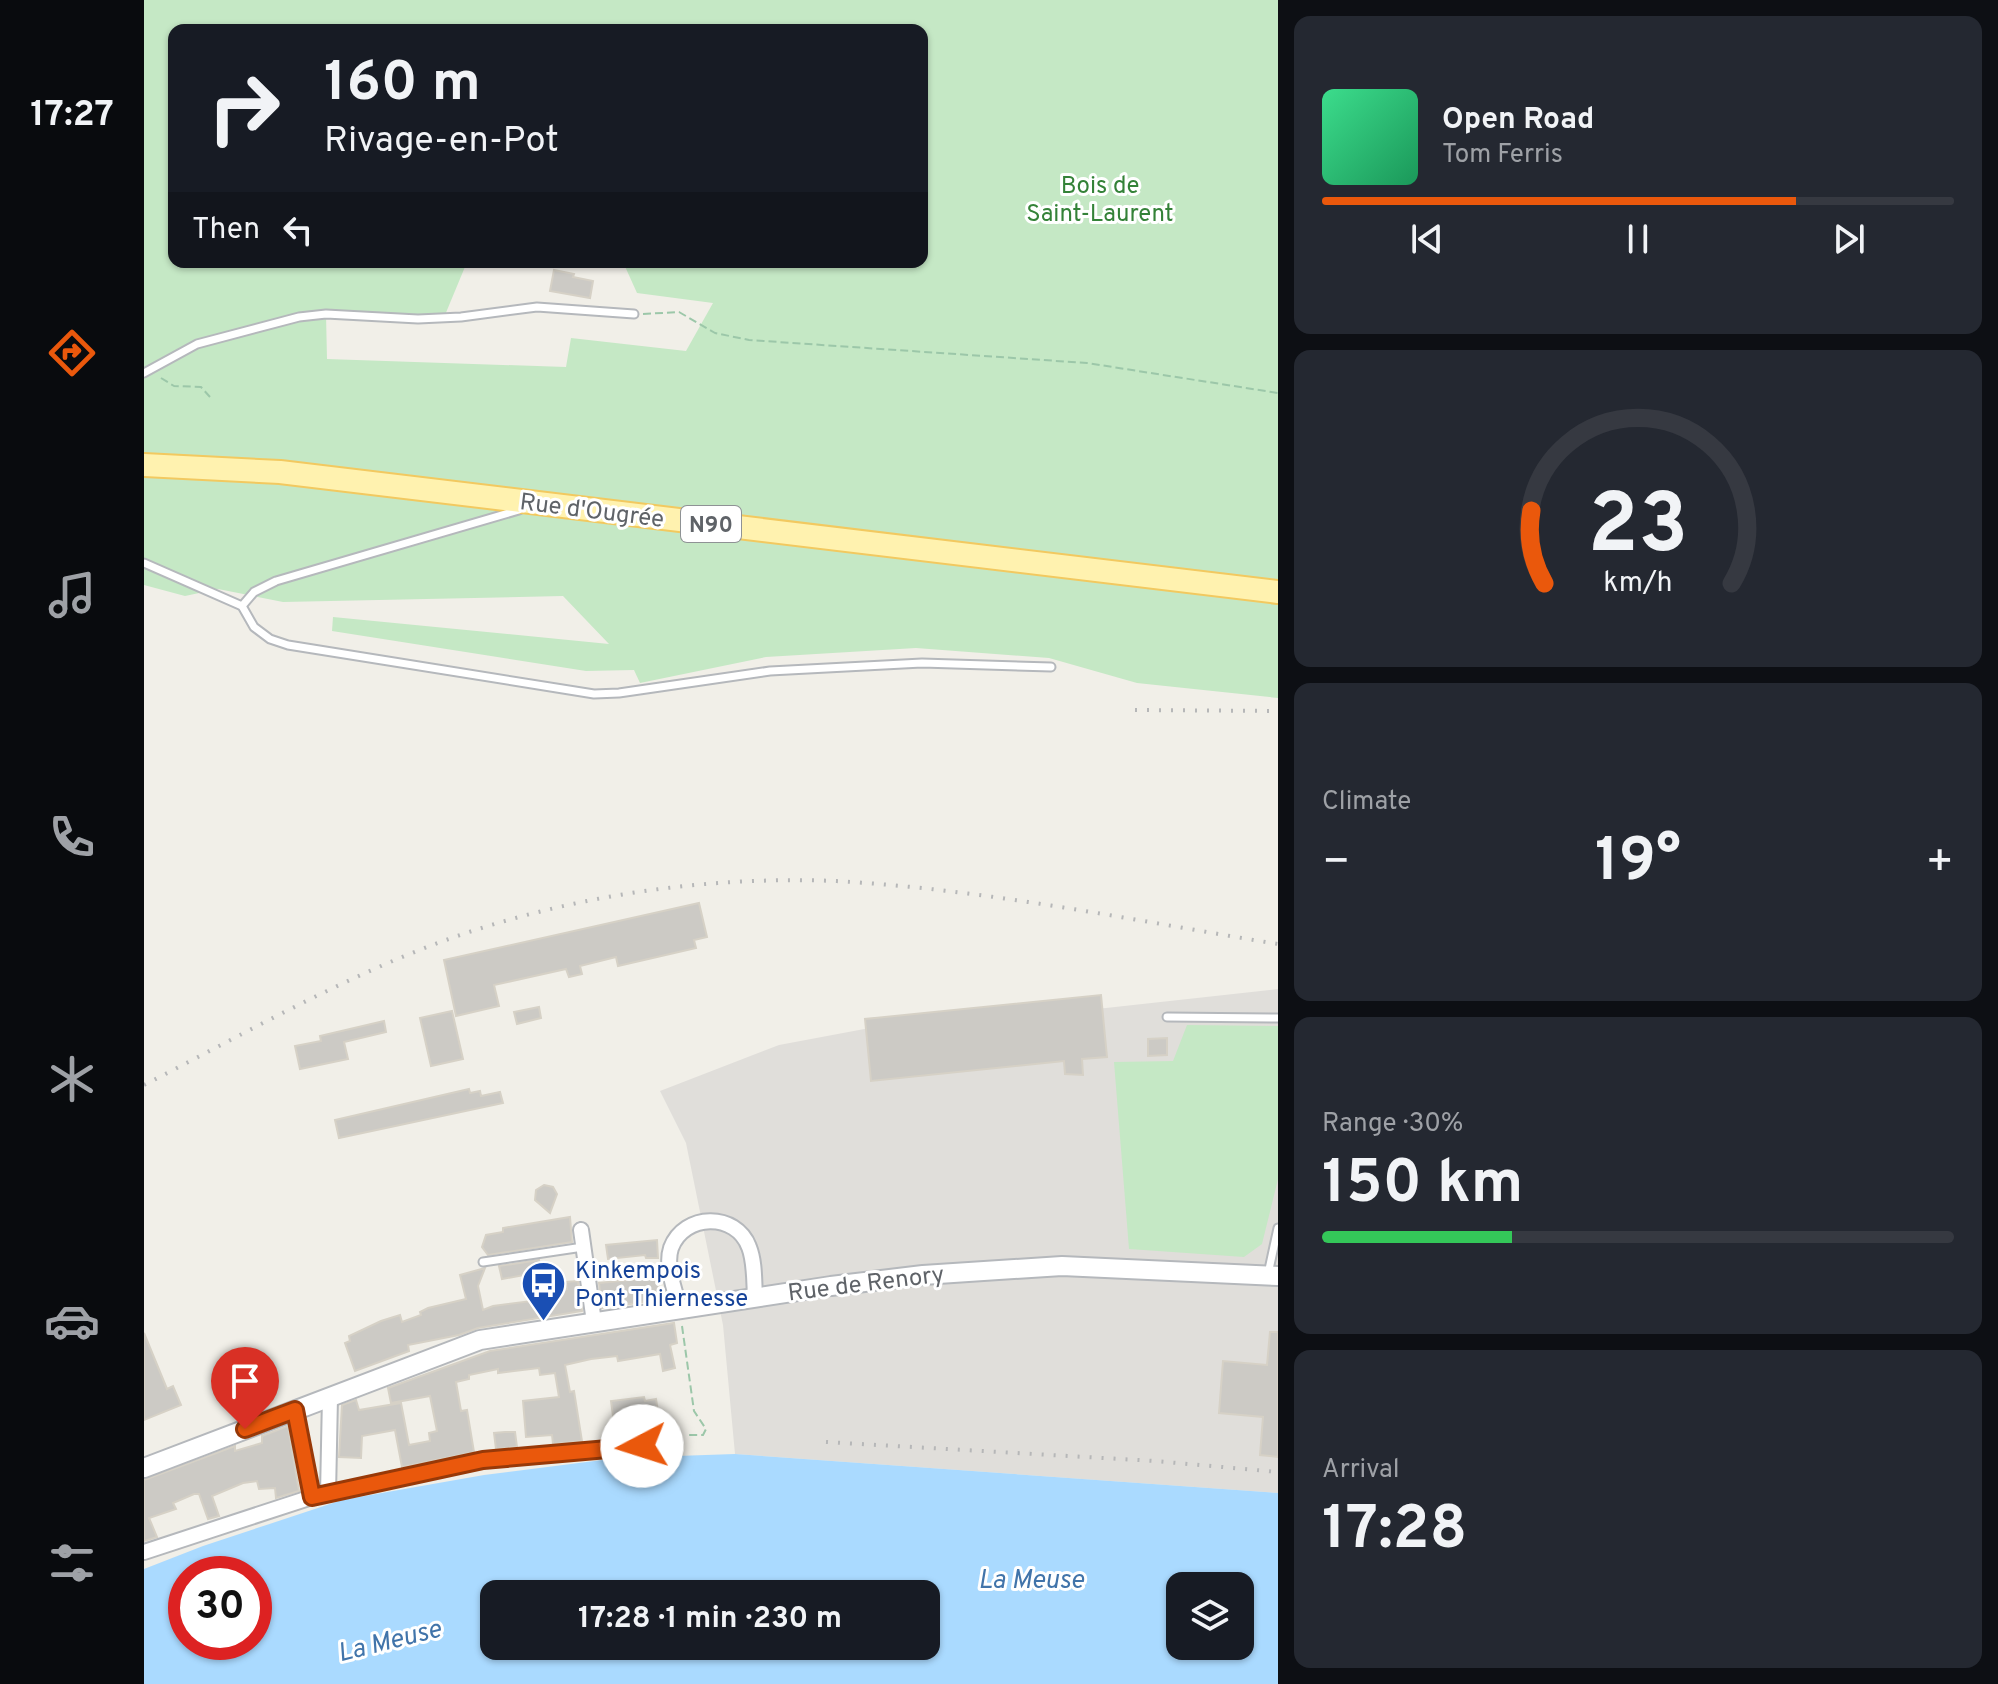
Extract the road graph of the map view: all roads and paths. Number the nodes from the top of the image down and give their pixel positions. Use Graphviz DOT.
graph roads {
  1 [pos="634,314"];
  2 [pos="147,372"];
  3 [pos="1278,393"];
  4 [pos="210,397"];
  5 [pos="144,465"];
  6 [pos="540,504"];
  7 [pos="144,563"];
  8 [pos="1278,592"];
  9 [pos="242,606"];
  10 [pos="1051,667"];
  11 [pos="1167,1017"];
  12 [pos="1278,1018"];
  13 [pos="1278,1228"];
  14 [pos="581,1230"];
  15 [pos="584,1247"];
  16 [pos="483,1262"];
  17 [pos="1273,1276"];
  18 [pos="755,1297"];
  19 [pos="680,1309"];
  20 [pos="594,1322"];
  21 [pos="330,1397"];
  22 [pos="295,1410"];
  23 [pos="674,1443"];
  24 [pos="144,1468"];
  25 [pos="328,1494"];
  26 [pos="312,1497"];
  27 [pos="144,1552"];
  1 -- 2 [label="lane"];
  1 -- 3 [label="path"];
  2 -- 4 [label="path"];
  5 -- 6 [label="main road, Rue d'Ougrée / N90"];
  6 -- 8 [label="main road, Rue d'Ougrée / N90"];
  6 -- 9 [label="lane"];
  7 -- 9 [label="lane"];
  9 -- 10 [label="lane"];
  11 -- 12 [label="lane"];
  13 -- 17 [label="lane"];
  14 -- 15 [label="street"];
  15 -- 16 [label="lane"];
  15 -- 20 [label="street"];
  17 -- 18 [label="street, Rue de Renory"];
  18 -- 19 [label="street, Rue de Renory"];
  18 -- 19 [label="street"];
  19 -- 20 [label="street, Rue de Renory"];
  19 -- 23 [label="path"];
  20 -- 21 [label="street, Rue de Renory"];
  21 -- 22 [label="street, Rue de Renory"];
  21 -- 25 [label="street"];
  22 -- 24 [label="street, Rue de Renory"];
  22 -- 26 [label="street"];
  23 -- 25 [label="street"];
  25 -- 26 [label="street"];
  26 -- 27 [label="street"];
}
